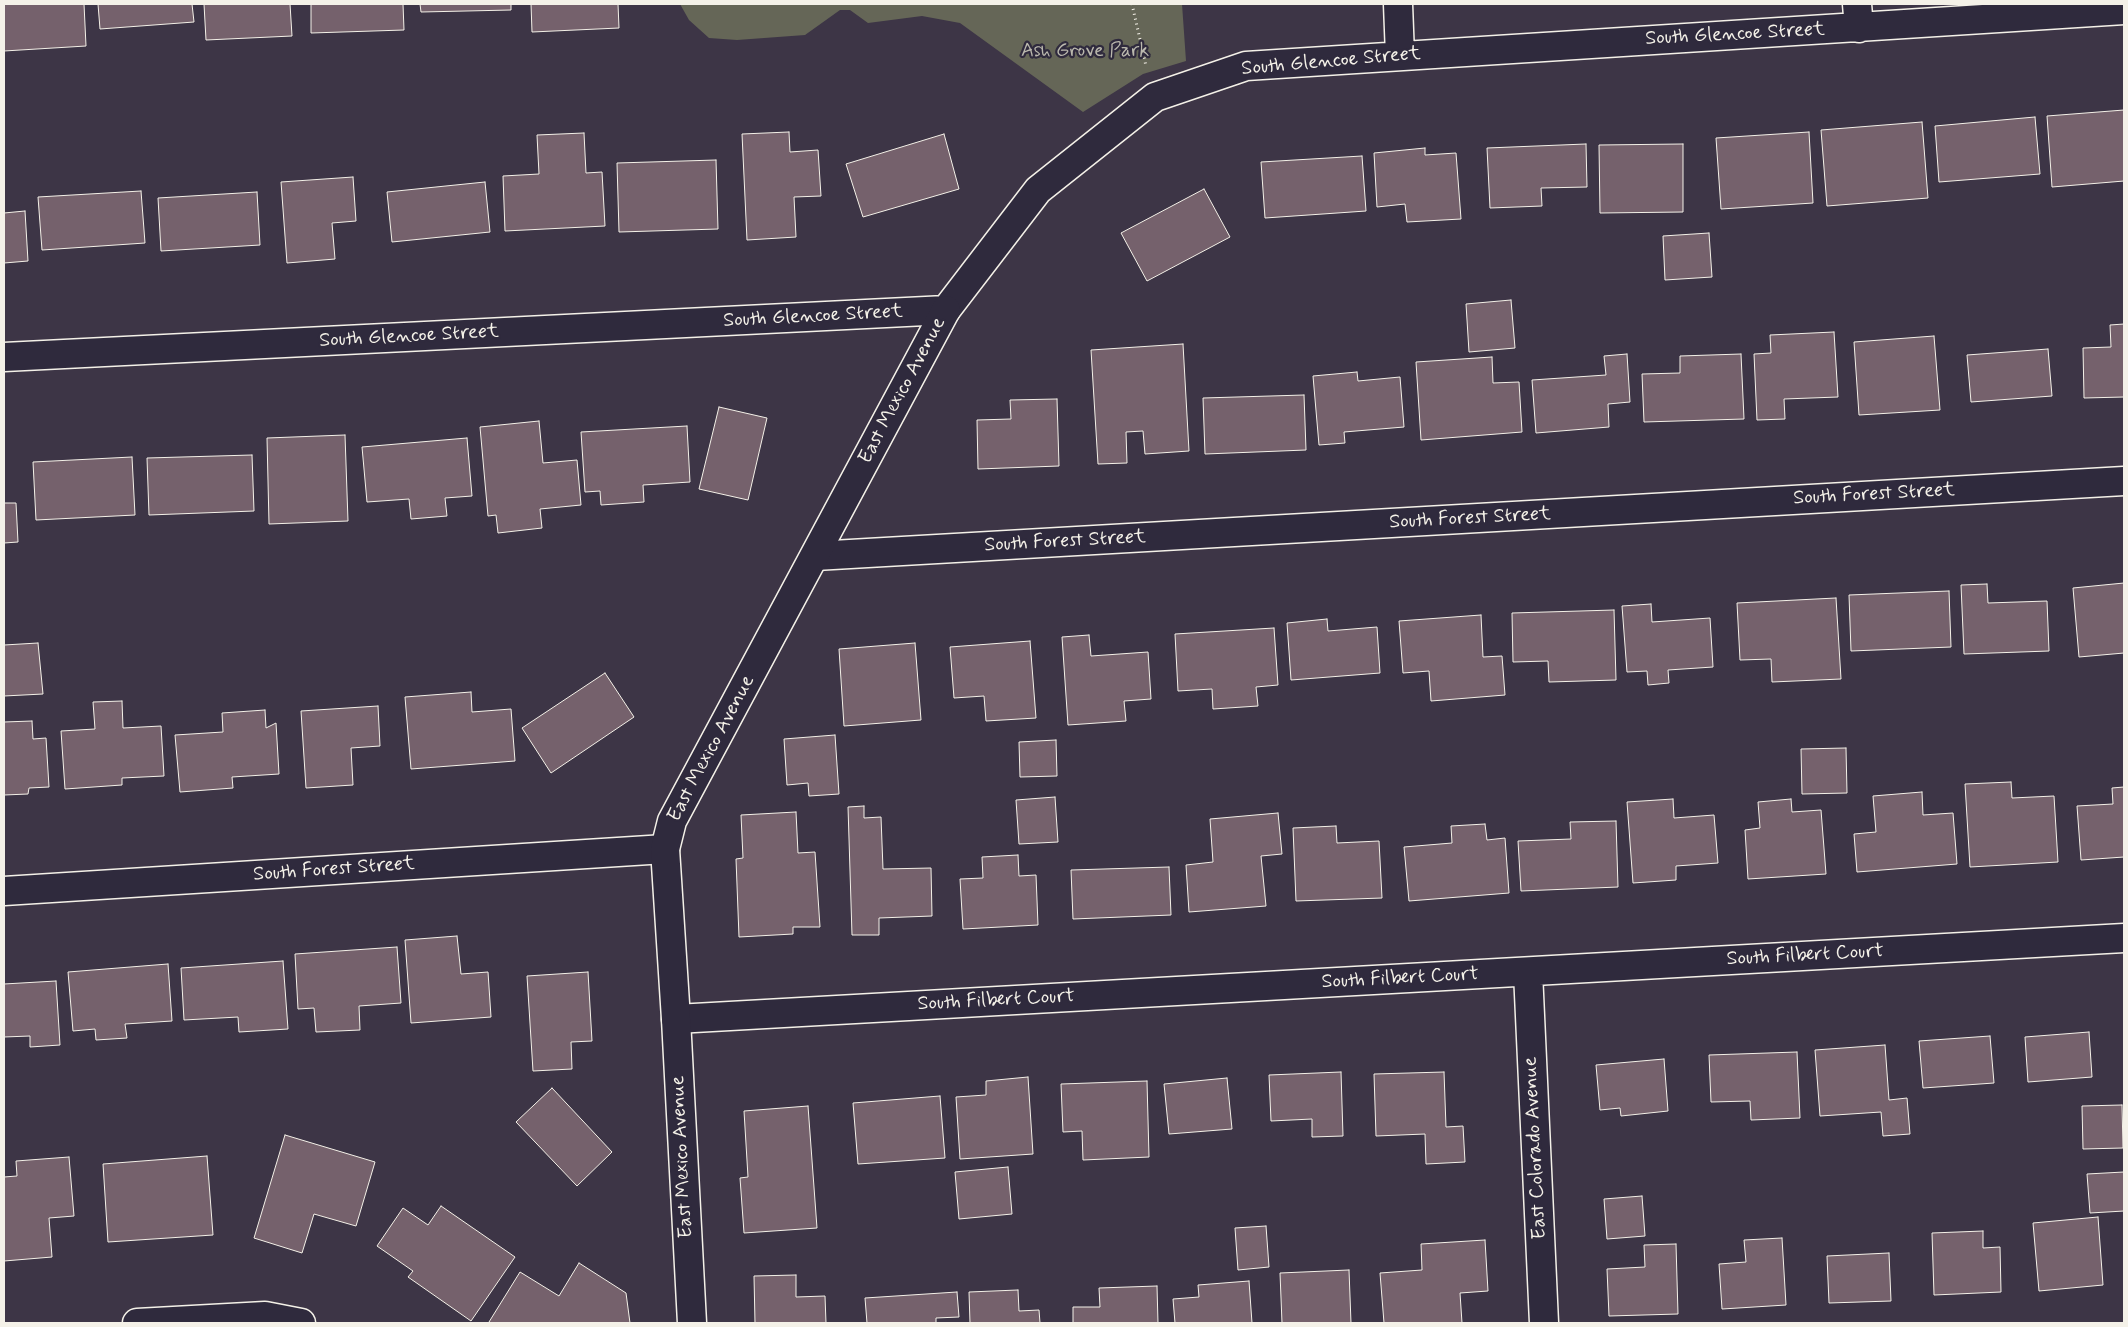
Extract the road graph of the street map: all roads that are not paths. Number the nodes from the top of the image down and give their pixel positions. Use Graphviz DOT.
graph roads {
  1 [pos="1398,4"];
  2 [pos="2124,10"];
  3 [pos="1858,16"];
  4 [pos="1400,56"];
  5 [pos="946,310"];
  6 [pos="4,357"];
  7 [pos="2124,481"];
  8 [pos="815,556"];
  9 [pos="665,849"];
  10 [pos="4,890"];
  11 [pos="2124,938"];
  12 [pos="1528,972"];
  13 [pos="676,1019"];
  14 [pos="137,1323"];
  15 [pos="301,1323"];
  16 [pos="692,1323"];
  17 [pos="1544,1323"];
  1 -- 4 [label="street"];
  2 -- 3 [label="street, South Glencoe Street"];
  3 -- 4 [label="street, South Glencoe Street"];
  4 -- 5 [label="street, South Glencoe Street"];
  5 -- 6 [label="street, South Glencoe Street"];
  5 -- 8 [label="street, East Mexico Avenue"];
  7 -- 8 [label="street, South Forest Street"];
  8 -- 9 [label="street, East Mexico Avenue"];
  9 -- 10 [label="street, South Forest Street"];
  9 -- 13 [label="street, East Mexico Avenue"];
  11 -- 12 [label="street, South Filbert Court"];
  12 -- 13 [label="street, South Filbert Court"];
  12 -- 17 [label="street, East Colorado Avenue"];
  13 -- 16 [label="street, East Mexico Avenue"];
  14 -- 15 [label="street"];
}
